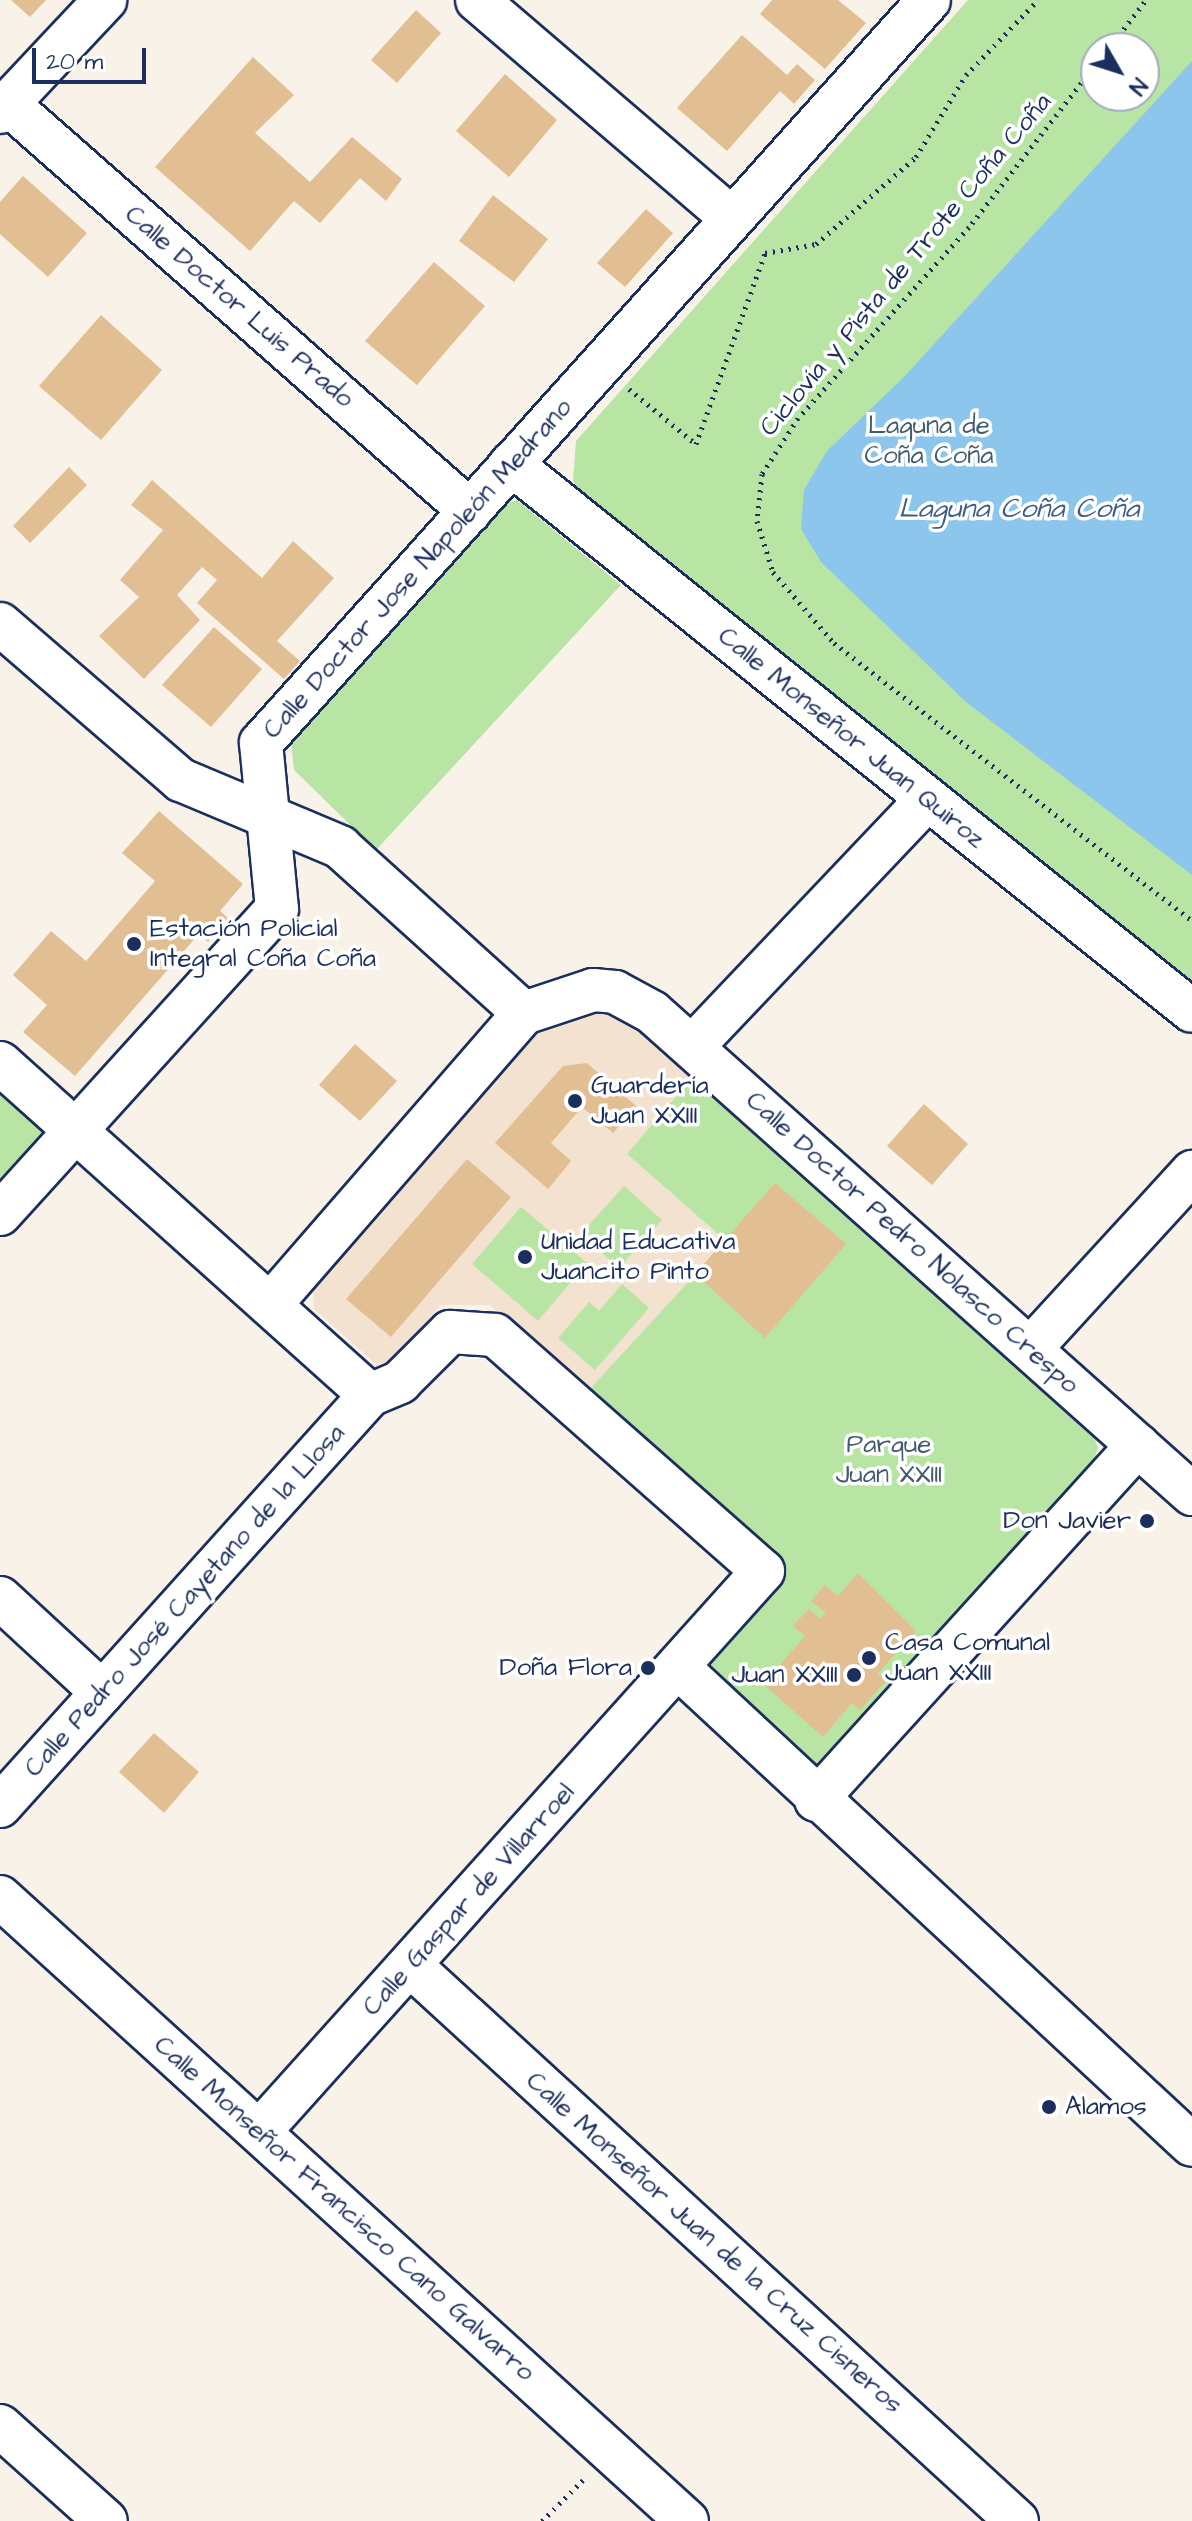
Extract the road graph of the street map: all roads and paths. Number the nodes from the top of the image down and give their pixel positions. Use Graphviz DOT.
graph roads {
  1 [pos="105,0"];
  2 [pos="477,0"];
  3 [pos="929,0"];
  4 [pos="1038,0"];
  5 [pos="1146,0"];
  6 [pos="1121,32"];
  7 [pos="1080,85"];
  8 [pos="4,108"];
  9 [pos="731,218"];
  10 [pos="600,365"];
  11 [pos="511,464"];
  12 [pos="470,511"];
  13 [pos="0,624"];
  14 [pos="927,799"];
  15 [pos="271,823"];
  16 [pos="1192,921"];
  17 [pos="1192,1011"];
  18 [pos="524,1013"];
  19 [pos="692,1047"];
  20 [pos="0,1063"];
  21 [pos="75,1131"];
  22 [pos="1192,1172"];
  23 [pos="0,1214"];
  24 [pos="270,1305"];
  25 [pos="1031,1348"];
  26 [pos="370,1395"];
  27 [pos="1138,1445"];
  28 [pos="1192,1494"];
  29 [pos="0,1598"];
  30 [pos="679,1668"];
  31 [pos="102,1692"];
  32 [pos="816,1800"];
  33 [pos="0,1806"];
  34 [pos="0,1897"];
  35 [pos="410,1965"];
  36 [pos="259,2132"];
  37 [pos="1192,2145"];
  38 [pos="0,2426"];
  39 [pos="611,2450"];
  40 [pos="106,2521"];
  41 [pos="542,2521"];
  42 [pos="687,2521"];
  43 [pos="1017,2521"];
  1 -- 8 [label="street"];
  2 -- 9 [label="street"];
  3 -- 9 [label="street, Calle Doctor Jose Napoleón Medrano"];
  4 -- 10 [label="path"];
  5 -- 6 [label="path"];
  7 -- 16 [label="path, Ciclovía y Pista de Trote Coña Coña"];
  8 -- 12 [label="street, Calle Doctor Luis Prado"];
  9 -- 10 [label="street, Calle Doctor Jose Napoleón Medrano"];
  10 -- 11 [label="street, Calle Doctor Jose Napoleón Medrano"];
  11 -- 12 [label="street, Calle Doctor Jose Napoleón Medrano"];
  11 -- 14 [label="street, Calle Monseñor Juan Quiroz"];
  12 -- 15 [label="street, Calle Doctor Jose Napoleón Medrano"];
  13 -- 15 [label="street"];
  14 -- 17 [label="street, Calle Monseñor Juan Quiroz"];
  14 -- 19 [label="street"];
  15 -- 18 [label="street"];
  15 -- 21 [label="street, Calle Doctor Jose Napoleón Medrano"];
  18 -- 19 [label="street, Calle Doctor Pedro Nolasco Crespo"];
  18 -- 24 [label="street"];
  19 -- 25 [label="street, Calle Doctor Pedro Nolasco Crespo"];
  20 -- 21 [label="street"];
  21 -- 23 [label="street, Calle Doctor Jose Napoleón Medrano"];
  21 -- 24 [label="street"];
  22 -- 25 [label="street"];
  24 -- 26 [label="street"];
  25 -- 27 [label="street, Calle Doctor Pedro Nolasco Crespo"];
  26 -- 30 [label="street, Calle Gaspar de Villarroel"];
  26 -- 31 [label="street, Calle Pedro José Cayetano de la Llosa"];
  27 -- 28 [label="street, Calle Doctor Pedro Nolasco Crespo"];
  27 -- 32 [label="street"];
  29 -- 31 [label="street"];
  30 -- 32 [label="street"];
  30 -- 35 [label="street, Calle Gaspar de Villarroel"];
  31 -- 33 [label="street, Calle Pedro José Cayetano de la Llosa"];
  32 -- 37 [label="street"];
  34 -- 36 [label="street, Calle Monseñor Francisco Cano Galvarro"];
  35 -- 36 [label="street, Calle Gaspar de Villarroel"];
  35 -- 43 [label="street, Calle Monseñor Juan de la Cruz Cisneros"];
  36 -- 39 [label="street, Calle Monseñor Francisco Cano Galvarro"];
  38 -- 40 [label="street"];
  39 -- 41 [label="path"];
  39 -- 42 [label="street, Calle Monseñor Francisco Cano Galvarro"];
}
